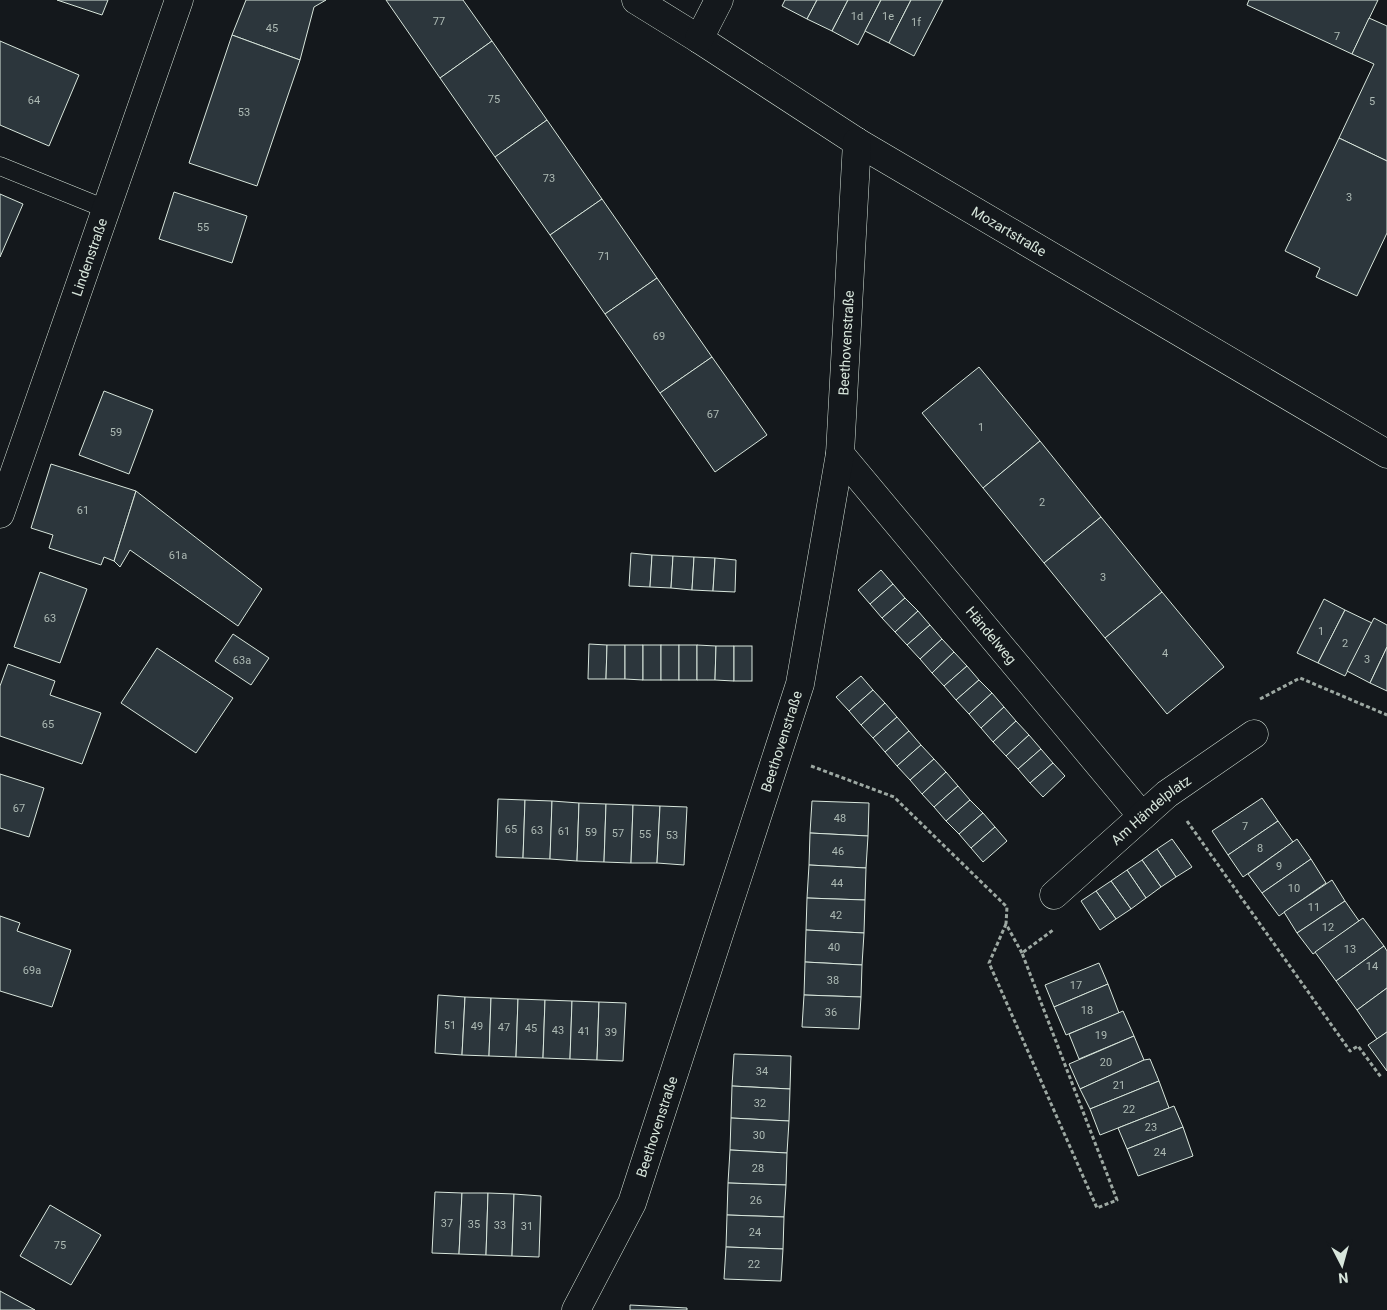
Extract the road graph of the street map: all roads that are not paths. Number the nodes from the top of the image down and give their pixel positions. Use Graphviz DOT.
graph roads {
  1 [pos="179,0"];
  2 [pos="636,0"];
  3 [pos="719,0"];
  4 [pos="699,39"];
  5 [pos="857,142"];
  6 [pos="0,166"];
  7 [pos="106,209"];
  8 [pos="840,454"];
  9 [pos="1387,454"];
  10 [pos="0,514"];
  11 [pos="1254,734"];
  12 [pos="1142,816"];
  13 [pos="1054,895"];
  14 [pos="576,1310"];
  1 -- 7 [label="street, Lindenstraße"];
  2 -- 4 [label="street, Mozartstraße"];
  3 -- 4 [label="street"];
  4 -- 5 [label="street, Mozartstraße"];
  5 -- 8 [label="street, Beethovenstraße"];
  5 -- 9 [label="street, Mozartstraße"];
  6 -- 7 [label="lane"];
  7 -- 10 [label="street, Lindenstraße"];
  8 -- 12 [label="street, Händelweg"];
  8 -- 14 [label="street, Beethovenstraße"];
  11 -- 12 [label="street, Am Händelplatz"];
  12 -- 13 [label="street, Am Händelplatz"];
}
